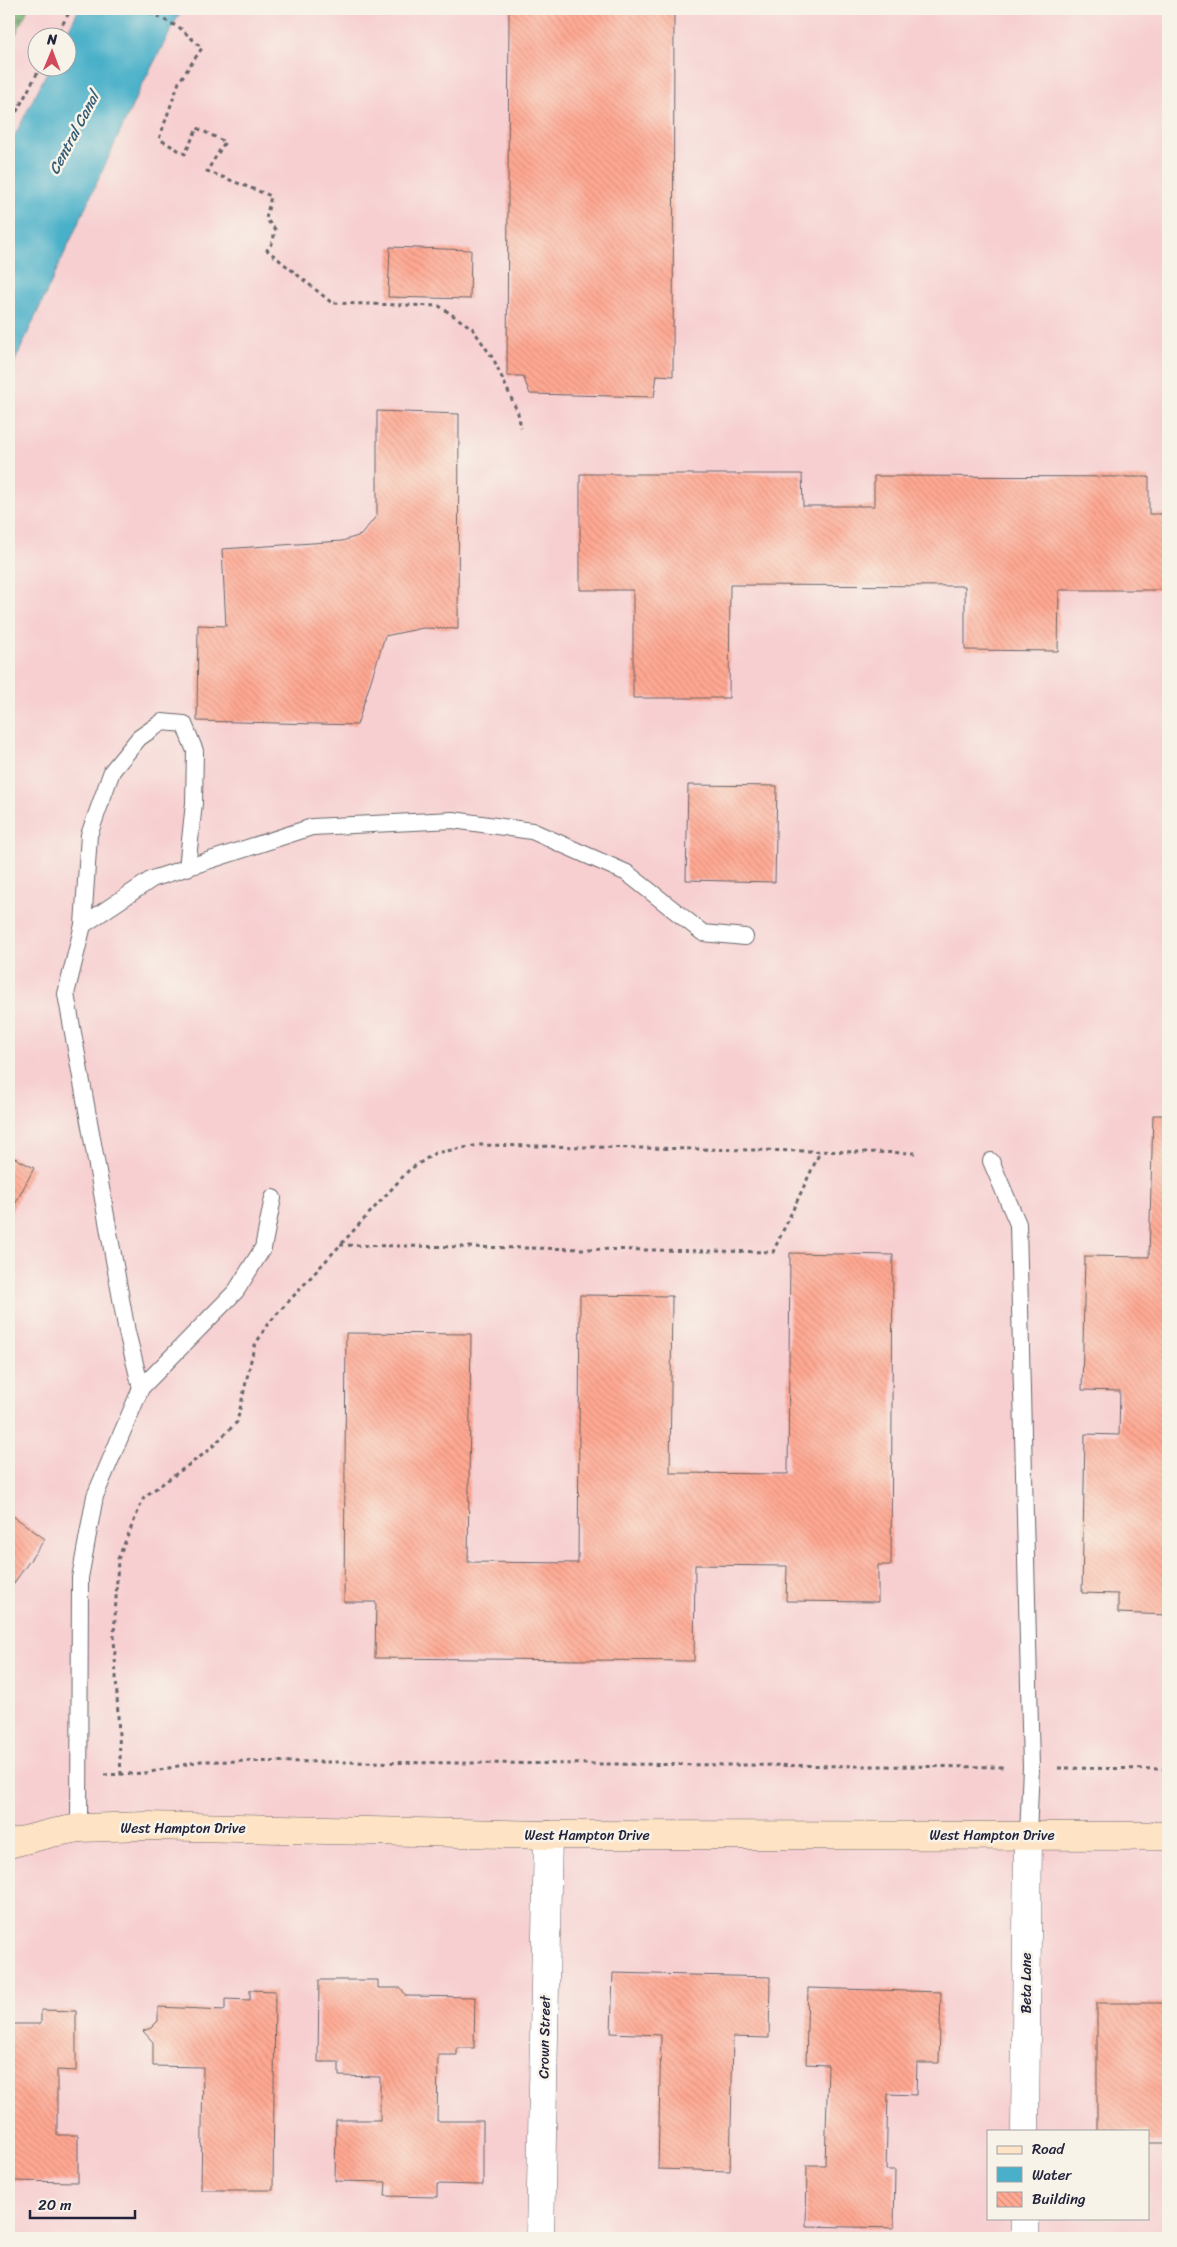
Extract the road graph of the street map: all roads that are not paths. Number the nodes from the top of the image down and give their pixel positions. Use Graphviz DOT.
graph roads {
  1 [pos="187,868"];
  2 [pos="83,926"];
  3 [pos="745,937"];
  4 [pos="992,1161"];
  5 [pos="273,1198"];
  6 [pos="141,1388"];
  7 [pos="79,1828"];
  8 [pos="548,1835"];
  9 [pos="1028,1835"];
  10 [pos="1168,1836"];
  11 [pos="9,1844"];
  12 [pos="1025,2130"];
  13 [pos="1025,2220"];
  14 [pos="540,2238"];
  15 [pos="1024,2238"];
  1 -- 2 [label="lane"];
  1 -- 2 [label="lane"];
  1 -- 3 [label="lane"];
  2 -- 6 [label="lane"];
  4 -- 9 [label="lane"];
  5 -- 6 [label="lane"];
  6 -- 7 [label="lane"];
  7 -- 8 [label="street, West Hampton Drive"];
  7 -- 11 [label="street, West Hampton Drive"];
  8 -- 9 [label="street, West Hampton Drive"];
  8 -- 14 [label="street, Crown Street"];
  9 -- 10 [label="street, West Hampton Drive"];
  9 -- 12 [label="street, Beta Lane"];
  13 -- 15 [label="street"];
}
